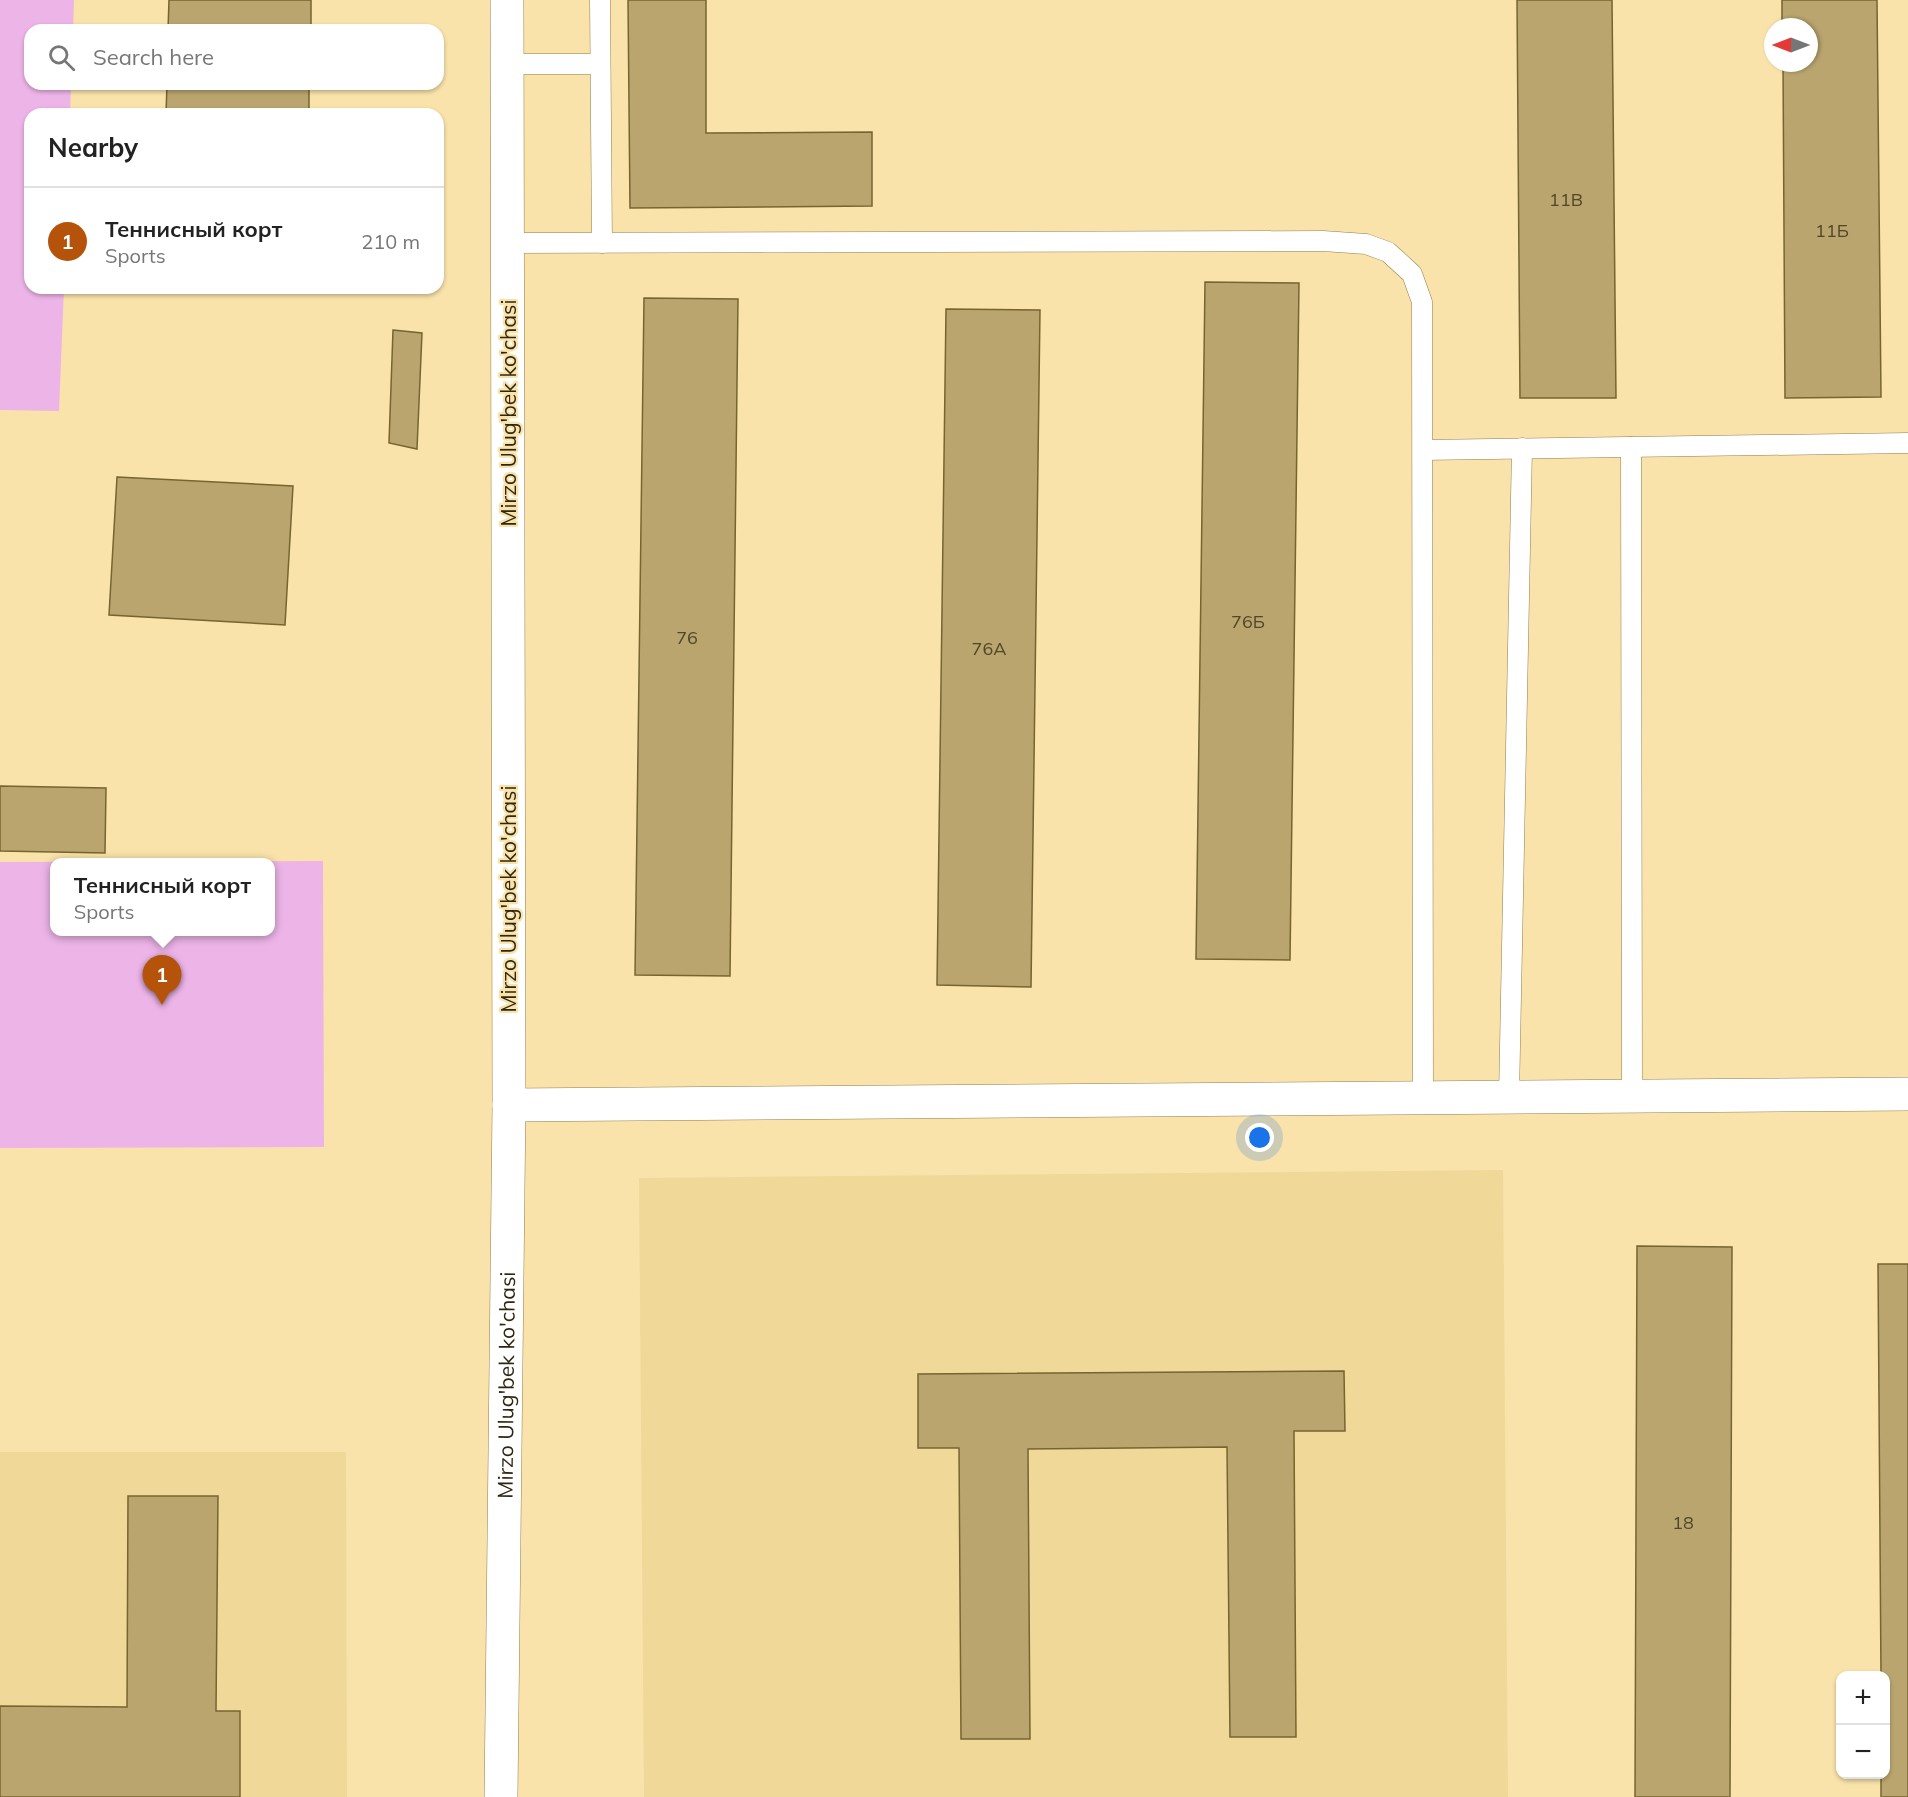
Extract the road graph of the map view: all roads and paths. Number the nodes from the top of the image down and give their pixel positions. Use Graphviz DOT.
graph roads {
  1 [pos="507,0"];
  2 [pos="600,0"];
  3 [pos="507,64"];
  4 [pos="600,64"];
  5 [pos="507,243"];
  6 [pos="602,243"];
  7 [pos="1908,443"];
  8 [pos="1631,447"];
  9 [pos="1522,448"];
  10 [pos="1423,450"];
  11 [pos="1908,1094"];
  12 [pos="1632,1096"];
  13 [pos="1509,1097"];
  14 [pos="1423,1098"];
  15 [pos="508,1105"];
  16 [pos="501,1797"];
  1 -- 3 [label="main road, Mirzo Ulug'bek ko'chasi"];
  2 -- 4 [label="lane"];
  3 -- 4 [label="lane"];
  3 -- 5 [label="main road, Mirzo Ulug'bek ko'chasi"];
  4 -- 6 [label="lane"];
  5 -- 6 [label="lane"];
  5 -- 15 [label="main road, Mirzo Ulug'bek ko'chasi"];
  6 -- 10 [label="lane"];
  7 -- 8 [label="lane"];
  8 -- 9 [label="lane"];
  8 -- 12 [label="lane"];
  9 -- 10 [label="lane"];
  9 -- 13 [label="lane"];
  10 -- 14 [label="lane"];
  11 -- 12 [label="main road"];
  12 -- 13 [label="main road"];
  13 -- 14 [label="main road"];
  14 -- 15 [label="main road"];
  15 -- 16 [label="main road, Mirzo Ulug'bek ko'chasi"];
}
